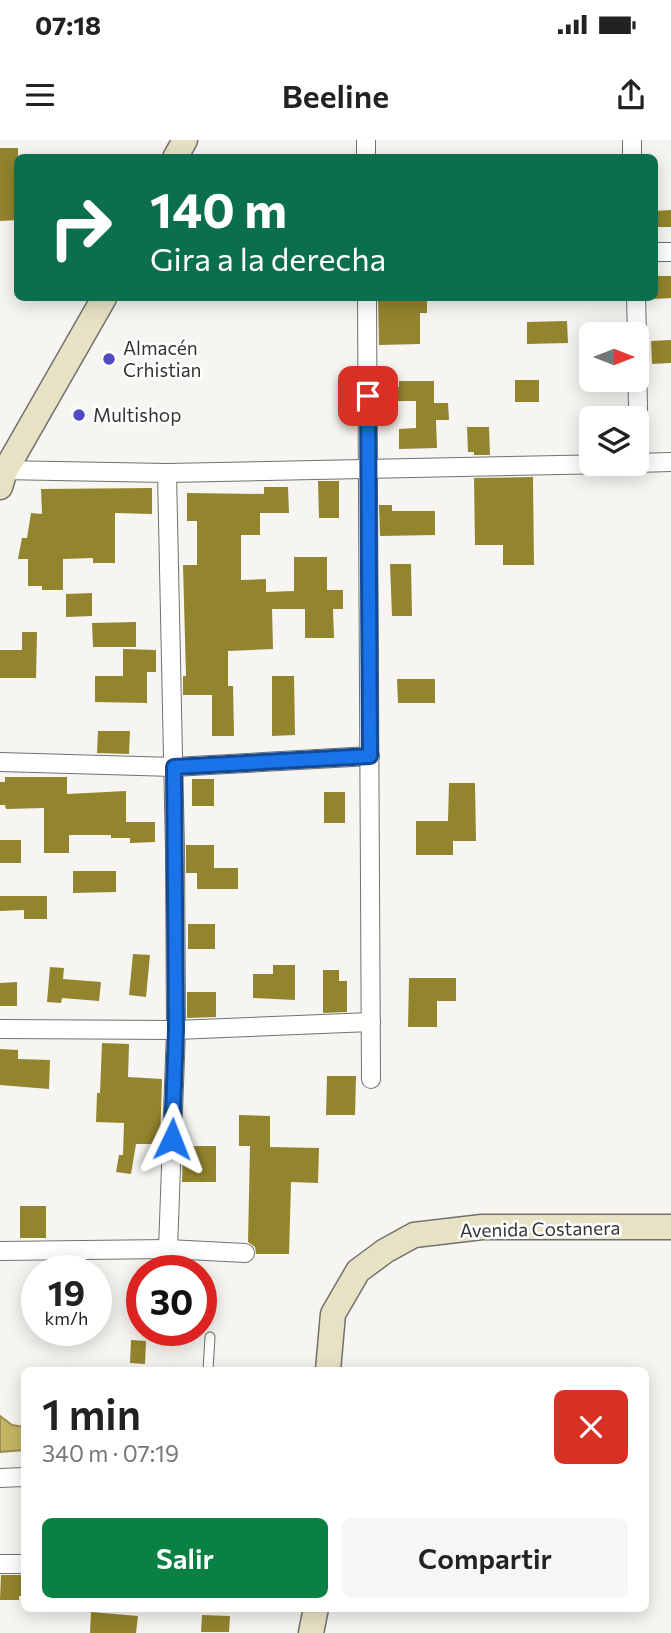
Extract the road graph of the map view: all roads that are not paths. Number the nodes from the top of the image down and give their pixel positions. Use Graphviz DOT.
graph roads {
  1 [pos="91,301"];
  2 [pos="102,301"];
  3 [pos="367,301"];
  4 [pos="636,301"];
  5 [pos="636,322"];
  6 [pos="649,463"];
  7 [pos="671,463"];
  8 [pos="579,465"];
  9 [pos="368,469"];
  10 [pos="1,471"];
  11 [pos="167,473"];
  12 [pos="370,756"];
  13 [pos="0,762"];
  14 [pos="174,767"];
  15 [pos="371,1022"];
  16 [pos="0,1029"];
  17 [pos="176,1030"];
  18 [pos="371,1079"];
  19 [pos="671,1227"];
  20 [pos="168,1249"];
  21 [pos="0,1251"];
  22 [pos="245,1253"];
  23 [pos="209,1346"];
  24 [pos="208,1367"];
  25 [pos="328,1367"];
  26 [pos="21,1477"];
  27 [pos="0,1478"];
  28 [pos="0,1563"];
  29 [pos="21,1564"];
  30 [pos="315,1612"];
  31 [pos="311,1633"];
  1 -- 10 [label="street"];
  2 -- 10 [label="street"];
  3 -- 9 [label="street"];
  4 -- 5 [label="street"];
  6 -- 7 [label="street"];
  8 -- 9 [label="street"];
  9 -- 11 [label="street"];
  9 -- 12 [label="street"];
  10 -- 11 [label="street"];
  11 -- 14 [label="street"];
  12 -- 14 [label="street"];
  12 -- 15 [label="street"];
  13 -- 14 [label="street"];
  14 -- 17 [label="street"];
  15 -- 17 [label="street"];
  15 -- 18 [label="street"];
  16 -- 17 [label="street"];
  17 -- 20 [label="street"];
  19 -- 25 [label="street, Avenida Costanera"];
  20 -- 21 [label="street"];
  20 -- 22 [label="street"];
  23 -- 24 [label="lane"];
  26 -- 27 [label="street"];
  28 -- 29 [label="street"];
  30 -- 31 [label="street"];
}
